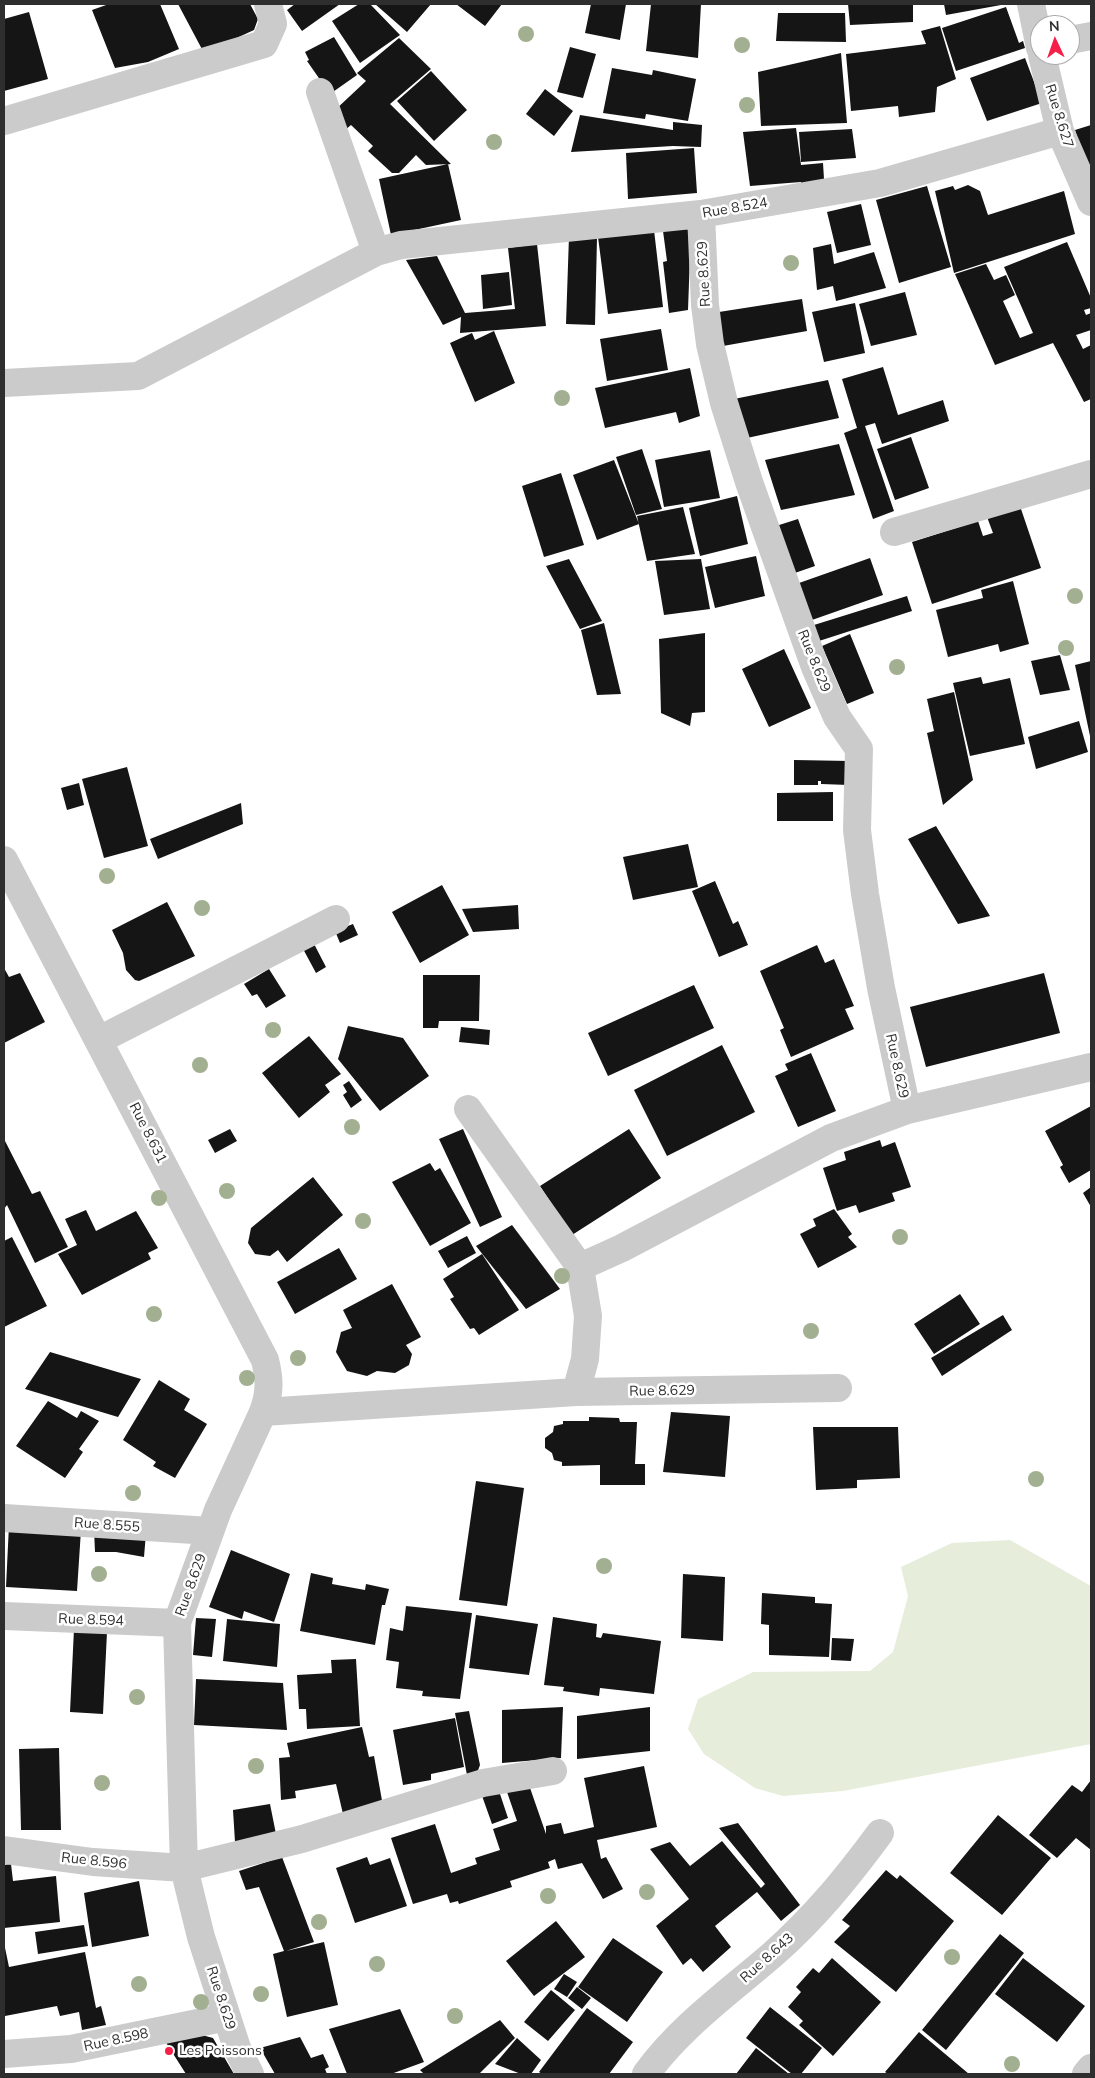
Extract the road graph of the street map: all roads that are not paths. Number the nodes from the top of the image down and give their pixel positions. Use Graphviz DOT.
graph roads {
  1 [pos="268,4"];
  2 [pos="1044,65"];
  3 [pos="320,92"];
  4 [pos="4,121"];
  5 [pos="1060,131"];
  6 [pos="1091,202"];
  7 [pos="701,214"];
  8 [pos="389,249"];
  9 [pos="4,383"];
  10 [pos="1091,474"];
  11 [pos="894,532"];
  12 [pos="4,860"];
  13 [pos="336,919"];
  14 [pos="99,1040"];
  15 [pos="1091,1066"];
  16 [pos="468,1109"];
  17 [pos="906,1110"];
  18 [pos="580,1267"];
  19 [pos="838,1388"];
  20 [pos="576,1392"];
  21 [pos="263,1412"];
  22 [pos="4,1518"];
  23 [pos="210,1531"];
  24 [pos="4,1616"];
  25 [pos="177,1623"];
  26 [pos="553,1771"];
  27 [pos="880,1833"];
  28 [pos="4,1850"];
  29 [pos="184,1868"];
  30 [pos="227,2017"];
  31 [pos="4,2054"];
  32 [pos="1091,2068"];
  33 [pos="250,2074"];
  34 [pos="646,2074"];
  35 [pos="1086,2074"];
  1 -- 4 [label="street"];
  2 -- 5 [label="street, Rue 8.627"];
  3 -- 8 [label="street"];
  5 -- 6 [label="street, Rue 8.627"];
  5 -- 7 [label="street, Rue 8.524"];
  7 -- 8 [label="street, Rue 8.524"];
  7 -- 17 [label="street, Rue 8.629"];
  8 -- 9 [label="street"];
  10 -- 11 [label="street"];
  12 -- 14 [label="street, Rue 8.631"];
  13 -- 14 [label="street"];
  14 -- 21 [label="street, Rue 8.631"];
  15 -- 17 [label="street, Rue 8.629"];
  16 -- 18 [label="street"];
  17 -- 18 [label="street, Rue 8.629"];
  18 -- 20 [label="street"];
  19 -- 20 [label="street, Rue 8.629"];
  20 -- 21 [label="street, Rue 8.629"];
  21 -- 23 [label="street, Rue 8.629"];
  22 -- 23 [label="street, Rue 8.555"];
  23 -- 25 [label="street, Rue 8.629"];
  24 -- 25 [label="street, Rue 8.594"];
  25 -- 29 [label="street, Rue 8.629"];
  26 -- 29 [label="street, Rue 8.596"];
  27 -- 34 [label="street, Rue 8.643"];
  28 -- 29 [label="street, Rue 8.596"];
  29 -- 30 [label="street, Rue 8.629"];
  30 -- 31 [label="street, Rue 8.598"];
  30 -- 33 [label="street, Rue 8.629"];
  32 -- 35 [label="street"];
}
